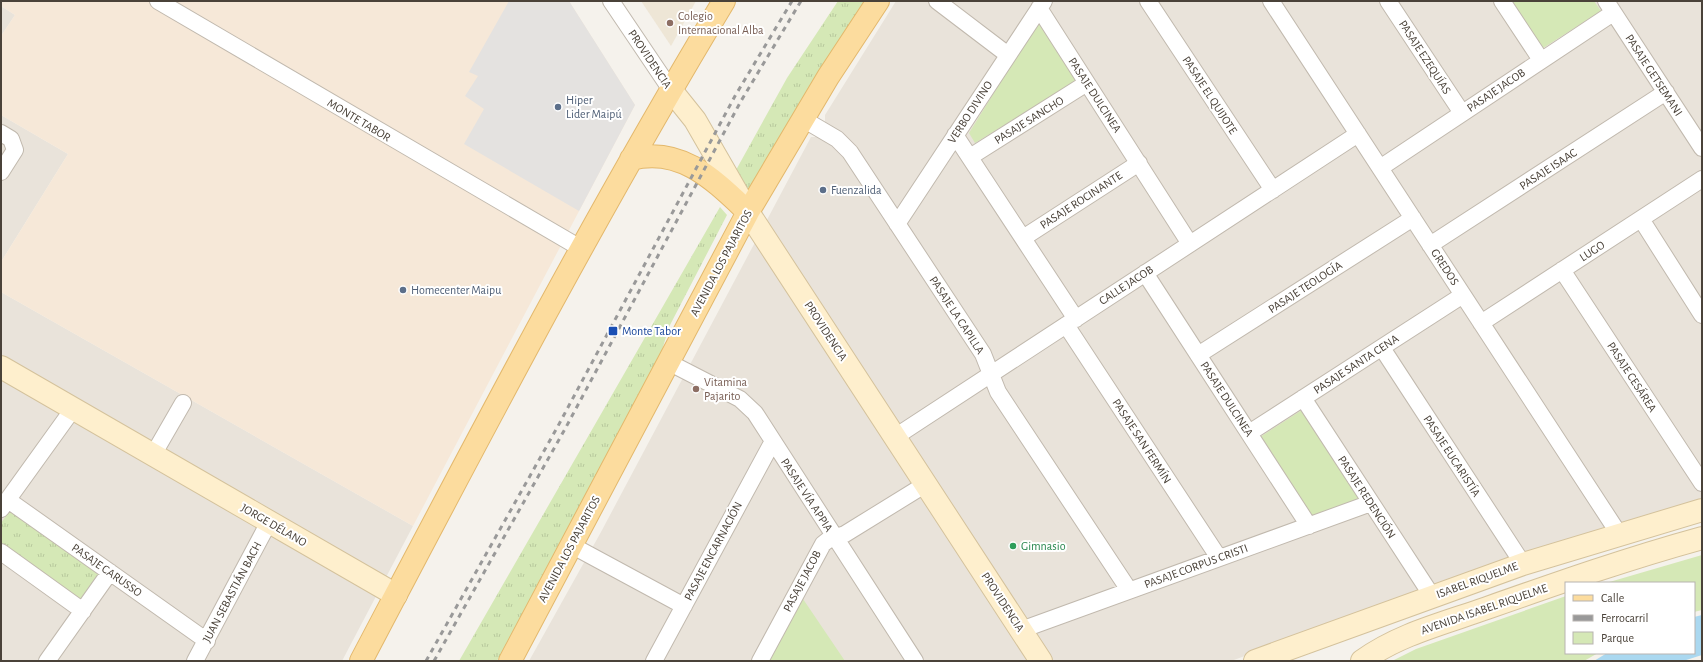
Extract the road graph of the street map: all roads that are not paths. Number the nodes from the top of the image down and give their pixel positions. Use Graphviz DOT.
graph roads {
  1 [pos="158,1"];
  2 [pos="611,1"];
  3 [pos="724,1"];
  4 [pos="878,1"];
  5 [pos="937,1"];
  6 [pos="1148,1"];
  7 [pos="1271,1"];
  8 [pos="1388,1"];
  9 [pos="1502,1"];
  10 [pos="1042,4"];
  11 [pos="1609,7"];
  12 [pos="1008,55"];
  13 [pos="1541,60"];
  14 [pos="1087,83"];
  15 [pos="671,90"];
  16 [pos="1666,92"];
  17 [pos="1462,113"];
  18 [pos="802,119"];
  19 [pos="1,133"];
  20 [pos="1358,134"];
  21 [pos="955,135"];
  22 [pos="1702,148"];
  23 [pos="970,157"];
  24 [pos="631,159"];
  25 [pos="1139,163"];
  26 [pos="1380,168"];
  27 [pos="1,172"];
  28 [pos="1702,179"];
  29 [pos="1273,190"];
  30 [pos="748,212"];
  31 [pos="1413,218"];
  32 [pos="1641,219"];
  33 [pos="897,224"];
  34 [pos="1023,238"];
  35 [pos="1190,244"];
  36 [pos="1430,245"];
  37 [pos="582,249"];
  38 [pos="1562,270"];
  39 [pos="1145,273"];
  40 [pos="1463,295"];
  41 [pos="1697,297"];
  42 [pos="1702,315"];
  43 [pos="1071,322"];
  44 [pos="1481,323"];
  45 [pos="1382,348"];
  46 [pos="1198,355"];
  47 [pos="668,362"];
  48 [pos="1,367"];
  49 [pos="991,374"];
  50 [pos="1303,398"];
  51 [pos="183,403"];
  52 [pos="73,409"];
  53 [pos="1248,433"];
  54 [pos="895,437"];
  55 [pos="773,442"];
  56 [pos="153,455"];
  57 [pos="926,484"];
  58 [pos="1702,484"];
  59 [pos="1371,503"];
  60 [pos="4,504"];
  61 [pos="1702,510"];
  62 [pos="269,522"];
  63 [pos="1309,526"];
  64 [pos="1619,534"];
  65 [pos="835,537"];
  66 [pos="1702,538"];
  67 [pos="571,546"];
  68 [pos="1,552"];
  69 [pos="1219,558"];
  70 [pos="1523,564"];
  71 [pos="110,572"];
  72 [pos="1129,590"];
  73 [pos="396,595"];
  74 [pos="1432,596"];
  75 [pos="684,606"];
  76 [pos="83,611"];
  77 [pos="1353,626"];
  78 [pos="1021,630"];
  79 [pos="207,641"];
  80 [pos="46,661"];
  81 [pos="195,661"];
  82 [pos="361,661"];
  83 [pos="510,661"];
  84 [pos="654,661"];
  85 [pos="760,661"];
  86 [pos="915,661"];
  87 [pos="1041,661"];
  88 [pos="1255,661"];
  89 [pos="1299,661"];
  90 [pos="1362,661"];
  1 -- 37 [label="street, MONTE TABOR"];
  2 -- 15 [label="street, PROVIDENCIA"];
  3 -- 15 [label="main road"];
  4 -- 18 [label="main road, AVENIDA LOS PAJARITOS"];
  5 -- 12 [label="street"];
  6 -- 29 [label="street, PASAJE EL QUIJOTE"];
  7 -- 20 [label="street, GREDOS"];
  8 -- 17 [label="street, PASAJE EZEQUÍAS"];
  9 -- 13 [label="street"];
  10 -- 12 [label="street, VERBO DIVINO"];
  10 -- 14 [label="street, PASAJE DULCINEA"];
  11 -- 13 [label="street, PASAJE JACOB"];
  11 -- 16 [label="street, PASAJE GETSEMANI"];
  12 -- 21 [label="street, VERBO DIVINO"];
  13 -- 17 [label="street, PASAJE JACOB"];
  14 -- 23 [label="street, PASAJE SANCHO"];
  14 -- 25 [label="street, PASAJE DULCINEA"];
  15 -- 24 [label="main road"];
  15 -- 30 [label="street, PROVIDENCIA"];
  16 -- 22 [label="street, PASAJE GETSEMANI"];
  16 -- 36 [label="street, PASAJE ISAAC"];
  17 -- 26 [label="street, PASAJE JACOB"];
  18 -- 30 [label="main road, AVENIDA LOS PAJARITOS"];
  18 -- 33 [label="street, PASAJE LA CAPILLA"];
  19 -- 27 [label="street"];
  20 -- 26 [label="street, GREDOS"];
  20 -- 29 [label="street, CALLE JACOB"];
  21 -- 23 [label="street, PASAJE SAN FERMÍN"];
  21 -- 33 [label="street, VERBO DIVINO"];
  23 -- 34 [label="street, PASAJE SAN FERMÍN"];
  24 -- 30 [label="main road"];
  24 -- 37 [label="main road"];
  25 -- 34 [label="street, PASAJE ROCINANTE"];
  25 -- 35 [label="street, PASAJE DULCINEA"];
  26 -- 31 [label="street, GREDOS"];
  28 -- 32 [label="street, LUGO"];
  29 -- 35 [label="street, CALLE JACOB"];
  30 -- 47 [label="main road, AVENIDA LOS PAJARITOS"];
  30 -- 54 [label="street, PROVIDENCIA"];
  31 -- 36 [label="street, GREDOS"];
  31 -- 46 [label="street, PASAJE TEOLOGÍA"];
  32 -- 38 [label="street, LUGO"];
  32 -- 41 [label="street"];
  33 -- 49 [label="street, PASAJE LA CAPILLA"];
  34 -- 43 [label="street, PASAJE SAN FERMÍN"];
  35 -- 39 [label="street, CALLE JACOB"];
  36 -- 40 [label="street, GREDOS"];
  37 -- 73 [label="main road"];
  38 -- 44 [label="street, LUGO"];
  38 -- 58 [label="street, PASAJE CESÁREA"];
  39 -- 43 [label="street, CALLE JACOB"];
  39 -- 46 [label="street, PASAJE DULCINEA"];
  40 -- 44 [label="street, GREDOS"];
  40 -- 45 [label="street, PASAJE SANTA CENA"];
  41 -- 42 [label="street"];
  43 -- 49 [label="street, CALLE JACOB"];
  43 -- 69 [label="street, PASAJE SAN FERMÍN"];
  44 -- 64 [label="street, GREDOS"];
  45 -- 50 [label="street, PASAJE SANTA CENA"];
  45 -- 70 [label="street, PASAJE EUCARISTÍA"];
  46 -- 53 [label="street, PASAJE DULCINEA"];
  47 -- 55 [label="street, PASAJE VÍA APPIA"];
  47 -- 67 [label="main road, AVENIDA LOS PAJARITOS"];
  48 -- 52 [label="street, JORGE DÉLANO"];
  49 -- 54 [label="street, CALLE JACOB"];
  49 -- 72 [label="street, PASAJE LA CAPILLA"];
  50 -- 53 [label="street, PASAJE SANTA CENA"];
  50 -- 59 [label="street, PASAJE REDENCIÓN"];
  51 -- 56 [label="street"];
  52 -- 56 [label="street, JORGE DÉLANO"];
  52 -- 60 [label="street"];
  53 -- 63 [label="street, PASAJE DULCINEA"];
  54 -- 57 [label="street, PROVIDENCIA"];
  55 -- 65 [label="street, PASAJE VÍA APPIA"];
  55 -- 75 [label="street, PASAJE ENCARNACIÓN"];
  56 -- 62 [label="street, JORGE DÉLANO"];
  57 -- 65 [label="street, PASAJE JACOB"];
  57 -- 78 [label="street, PROVIDENCIA"];
  59 -- 63 [label="street, PASAJE CORPUS CRISTI"];
  59 -- 74 [label="street, PASAJE REDENCIÓN"];
  60 -- 71 [label="street, PASAJE CARUSSO"];
  61 -- 64 [label="street, ISABEL RIQUELME"];
  62 -- 73 [label="street, JORGE DÉLANO"];
  62 -- 79 [label="street, JUAN SEBASTIÁN BACH"];
  63 -- 69 [label="street, PASAJE CORPUS CRISTI"];
  64 -- 70 [label="street, ISABEL RIQUELME"];
  65 -- 85 [label="street, PASAJE JACOB"];
  65 -- 86 [label="street, PASAJE VÍA APPIA"];
  66 -- 90 [label="street, AVENIDA ISABEL RIQUELME"];
  67 -- 75 [label="street"];
  67 -- 83 [label="main road, AVENIDA LOS PAJARITOS"];
  68 -- 76 [label="street"];
  69 -- 72 [label="street, PASAJE CORPUS CRISTI"];
  70 -- 74 [label="street, ISABEL RIQUELME"];
  71 -- 76 [label="street"];
  71 -- 79 [label="street, PASAJE CARUSSO"];
  72 -- 78 [label="street, PASAJE CORPUS CRISTI"];
  73 -- 82 [label="main road"];
  74 -- 77 [label="street, ISABEL RIQUELME"];
  75 -- 84 [label="street, PASAJE ENCARNACIÓN"];
  76 -- 80 [label="street"];
  77 -- 88 [label="street, ISABEL RIQUELME"];
  77 -- 89 [label="street"];
  78 -- 87 [label="street, PROVIDENCIA"];
  79 -- 81 [label="street, JUAN SEBASTIÁN BACH"];
}
